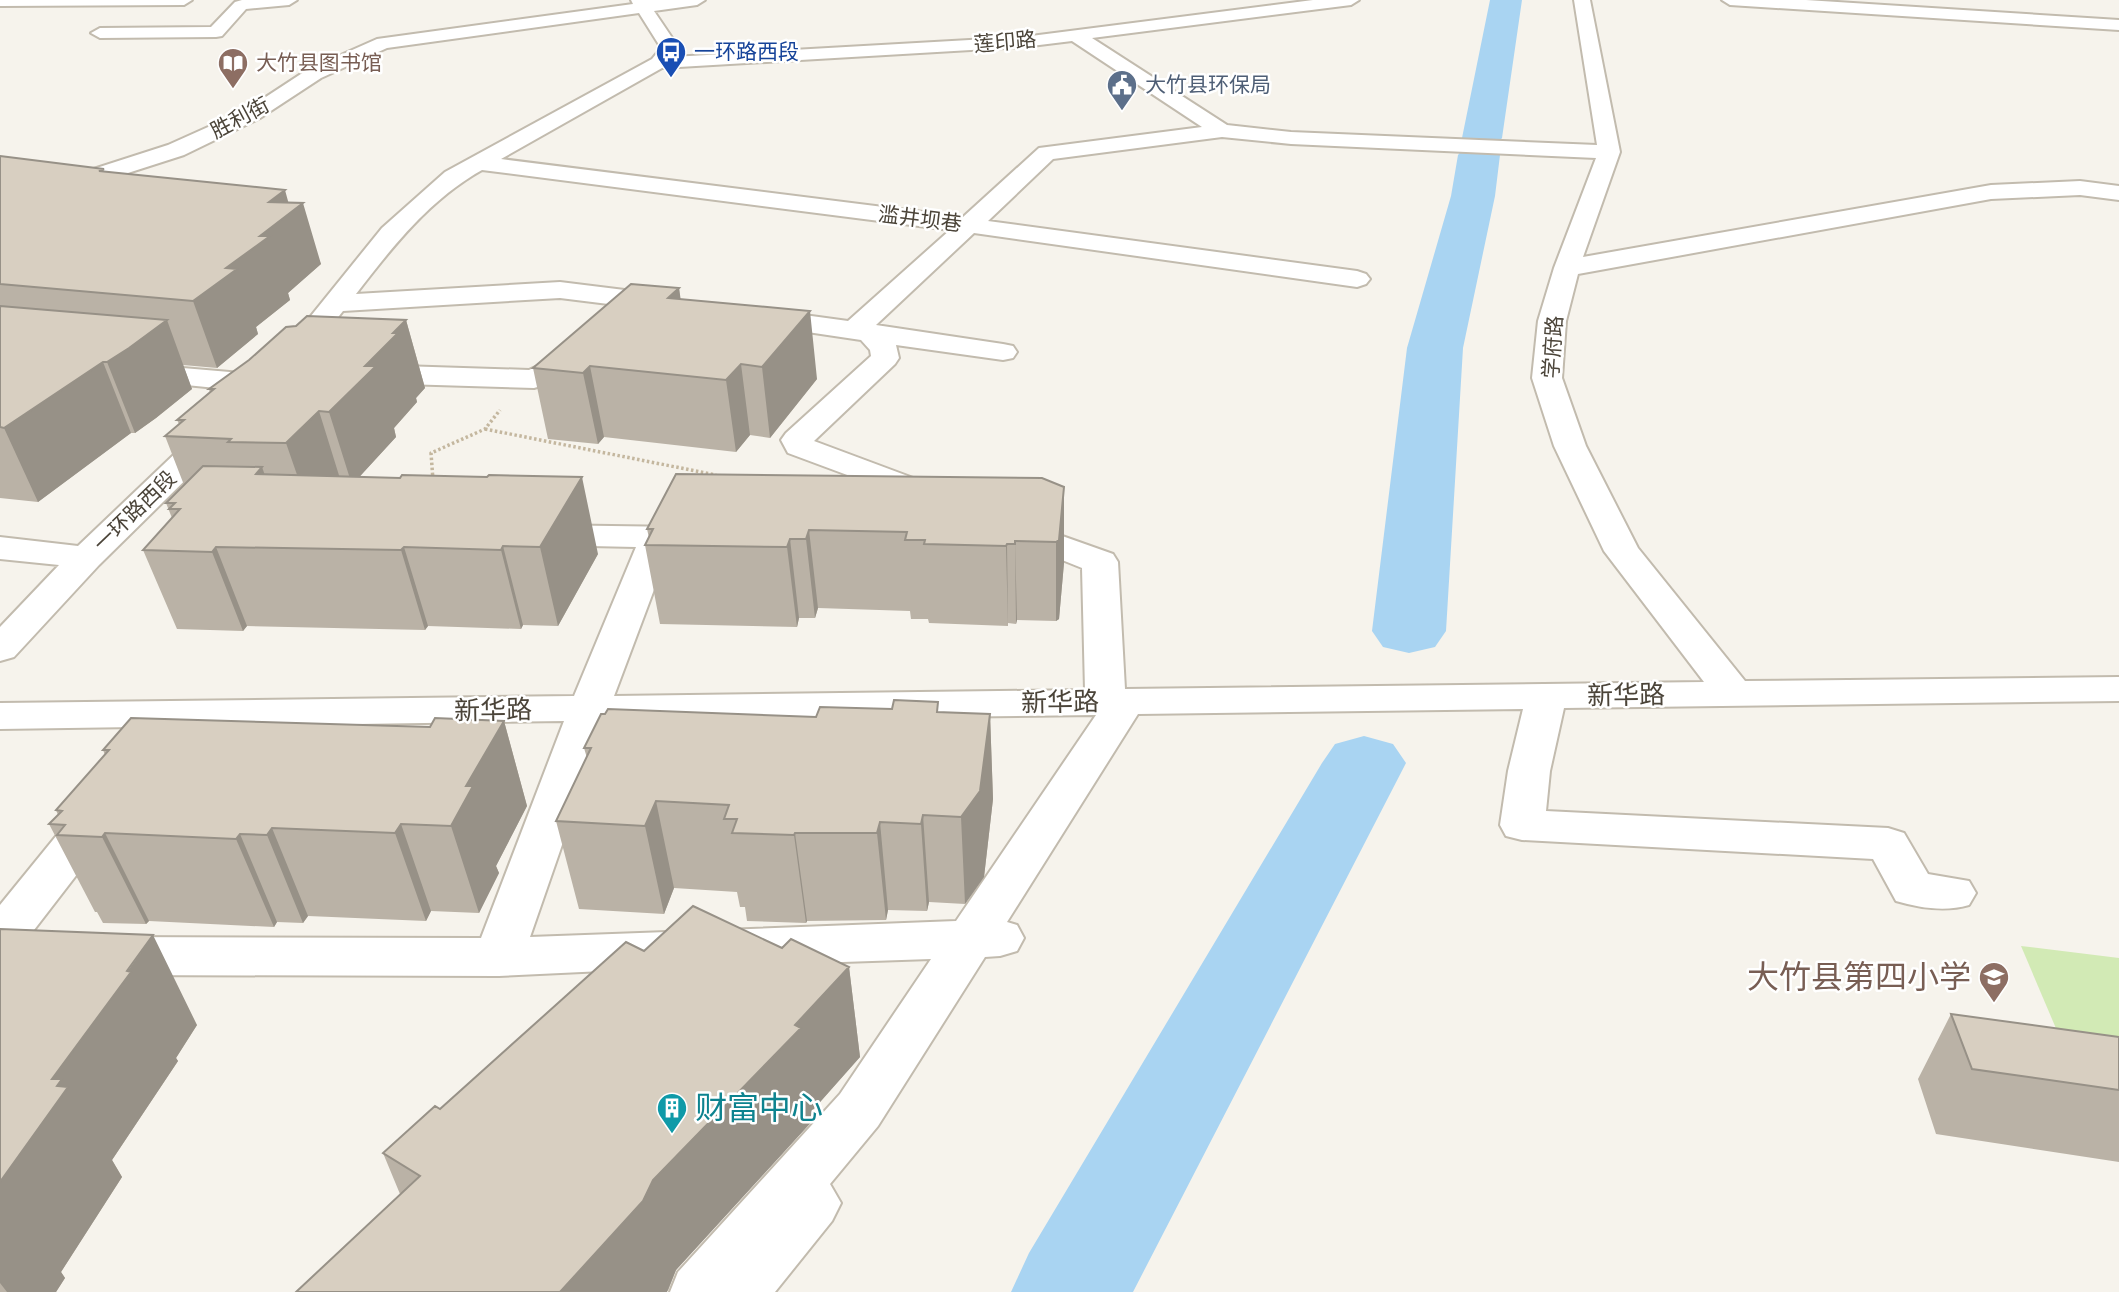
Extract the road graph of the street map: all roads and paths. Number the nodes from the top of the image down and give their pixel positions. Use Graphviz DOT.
graph roads {
  1 [pos="184,0"];
  2 [pos="289,0"];
  3 [pos="697,0"];
  4 [pos="1350,0"];
  5 [pos="1581,0"];
  6 [pos="1730,0"];
  7 [pos="0,1"];
  8 [pos="641,3"];
  9 [pos="2115,28"];
  10 [pos="100,33"];
  11 [pos="1075,36"];
  12 [pos="658,63"];
  13 [pos="1222,131"];
  14 [pos="1609,152"];
  15 [pos="482,163"];
  16 [pos="2119,193"];
  17 [pos="0,207"];
  18 [pos="968,225"];
  19 [pos="1567,268"];
  20 [pos="1357,279"];
  21 [pos="336,303"];
  22 [pos="732,313"];
  23 [pos="639,325"];
  24 [pos="862,333"];
  25 [pos="604,342"];
  26 [pos="1003,352"];
  27 [pos="108,370"];
  28 [pos="273,377"];
  29 [pos="507,402"];
  30 [pos="485,429"];
  31 [pos="721,486"];
  32 [pos="434,491"];
  33 [pos="116,528"];
  34 [pos="158,529"];
  35 [pos="505,534"];
  36 [pos="657,537"];
  37 [pos="713,537"];
  38 [pos="0,548"];
  39 [pos="86,558"];
  40 [pos="0,649"];
  41 [pos="2119,689"];
  42 [pos="1734,694"];
  43 [pos="1546,696"];
  44 [pos="1128,702"];
  45 [pos="589,709"];
  46 [pos="179,714"];
  47 [pos="0,716"];
  48 [pos="1952,893"];
  49 [pos="986,937"];
  50 [pos="28,952"];
  51 [pos="499,957"];
  52 [pos="700,1292"];
  53 [pos="737,1292"];
  1 -- 7 [label="street"];
  2 -- 10 [label="street"];
  3 -- 8 [label="street, 胜利街"];
  4 -- 11 [label="street, 莲印路"];
  5 -- 14 [label="street"];
  6 -- 9 [label="street"];
  8 -- 12 [label="street"];
  8 -- 17 [label="street, 胜利街"];
  11 -- 12 [label="street, 莲印路"];
  11 -- 13 [label="street"];
  12 -- 15 [label="street, 一环路西段"];
  13 -- 14 [label="street"];
  13 -- 18 [label="street"];
  14 -- 19 [label="street, 学府路"];
  15 -- 18 [label="street, 滥井坝巷"];
  15 -- 21 [label="street, 一环路西段"];
  16 -- 19 [label="street"];
  18 -- 20 [label="street, 滥井坝巷"];
  18 -- 24 [label="street"];
  19 -- 42 [label="street, 学府路"];
  21 -- 23 [label="street"];
  21 -- 28 [label="street, 一环路西段"];
  22 -- 24 [label="street"];
  24 -- 26 [label="street"];
  24 -- 44 [label="street"];
  25 -- 28 [label="street"];
  27 -- 28 [label="street"];
  28 -- 33 [label="street, 一环路西段"];
  29 -- 30 [label="path"];
  30 -- 31 [label="path"];
  30 -- 32 [label="path"];
  33 -- 34 [label="street"];
  33 -- 39 [label="street, 一环路西段"];
  35 -- 36 [label="street"];
  36 -- 37 [label="street"];
  36 -- 45 [label="street"];
  38 -- 39 [label="street"];
  39 -- 40 [label="street, 一环路西段"];
  41 -- 42 [label="street, 新华路"];
  42 -- 43 [label="street, 新华路"];
  43 -- 44 [label="street, 新华路"];
  43 -- 48 [label="street"];
  44 -- 45 [label="street, 新华路"];
  44 -- 49 [label="street"];
  45 -- 46 [label="street, 新华路"];
  45 -- 51 [label="street"];
  46 -- 47 [label="street, 新华路"];
  46 -- 50 [label="street"];
  49 -- 51 [label="street"];
  49 -- 52 [label="street"];
  49 -- 53 [label="street"];
  50 -- 51 [label="street"];
}
